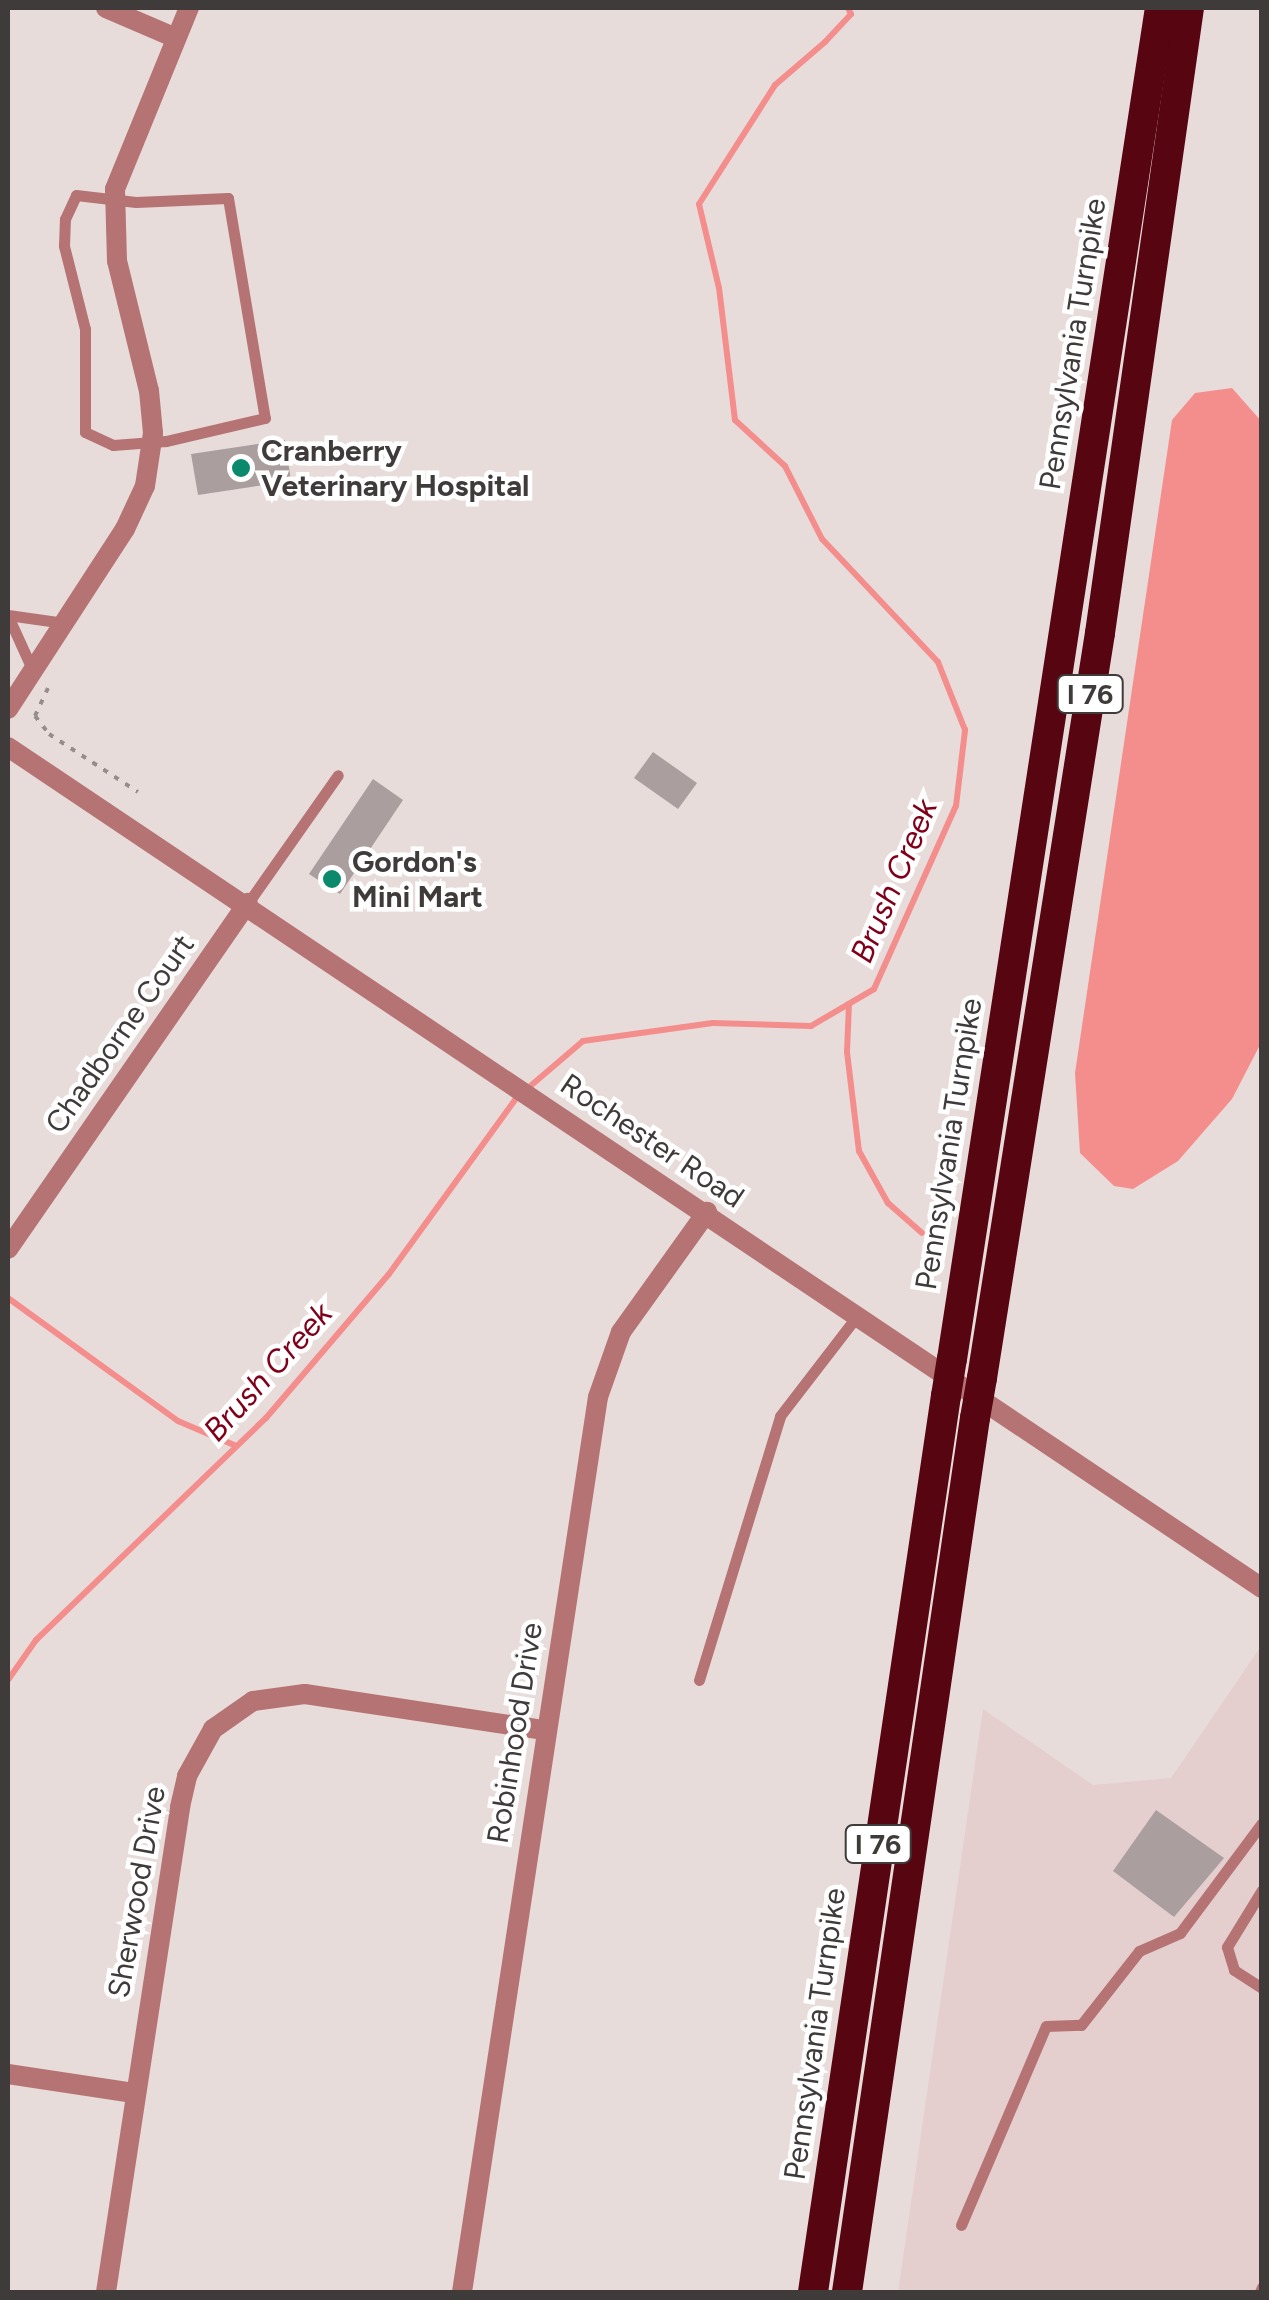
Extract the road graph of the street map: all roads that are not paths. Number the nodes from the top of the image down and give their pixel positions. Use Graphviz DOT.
graph roads {
  1 [pos="106,8"];
  2 [pos="189,8"];
  3 [pos="1160,8"];
  4 [pos="1189,8"];
  5 [pos="176,38"];
  6 [pos="114,201"];
  7 [pos="152,442"];
  8 [pos="8,616"];
  9 [pos="64,623"];
  10 [pos="32,671"];
  11 [pos="8,709"];
  12 [pos="8,747"];
  13 [pos="338,775"];
  14 [pos="248,903"];
  15 [pos="707,1212"];
  16 [pos="8,1249"];
  17 [pos="858,1316"];
  18 [pos="1262,1588"];
  19 [pos="700,1680"];
  20 [pos="544,1730"];
  21 [pos="1262,1823"];
  22 [pos="1262,1890"];
  23 [pos="1262,1988"];
  24 [pos="8,2074"];
  25 [pos="134,2092"];
  26 [pos="961,2224"];
  27 [pos="106,2292"];
  28 [pos="462,2292"];
  29 [pos="813,2292"];
  30 [pos="847,2292"];
  1 -- 5 [label="street"];
  2 -- 5 [label="street"];
  3 -- 29 [label="highway, Pennsylvania Turnpike / I 76, bridge"];
  4 -- 30 [label="highway, I 76, bridge"];
  5 -- 6 [label="street"];
  6 -- 7 [label="street"];
  6 -- 7 [label="lane"];
  6 -- 7 [label="lane"];
  7 -- 9 [label="street"];
  8 -- 9 [label="lane"];
  8 -- 10 [label="lane"];
  9 -- 10 [label="street"];
  10 -- 11 [label="street"];
  12 -- 14 [label="street, Rochester Road"];
  13 -- 14 [label="lane"];
  14 -- 15 [label="street, Rochester Road"];
  14 -- 16 [label="street, Chadborne Court"];
  15 -- 17 [label="street, Rochester Road"];
  15 -- 20 [label="street, Robinhood Drive"];
  17 -- 18 [label="street, Rochester Road"];
  17 -- 19 [label="lane"];
  20 -- 25 [label="street, Sherwood Drive"];
  20 -- 28 [label="street, Robinhood Drive"];
  21 -- 26 [label="lane"];
  22 -- 23 [label="lane"];
  24 -- 25 [label="street"];
  25 -- 27 [label="street, Sherwood Drive"];
}
